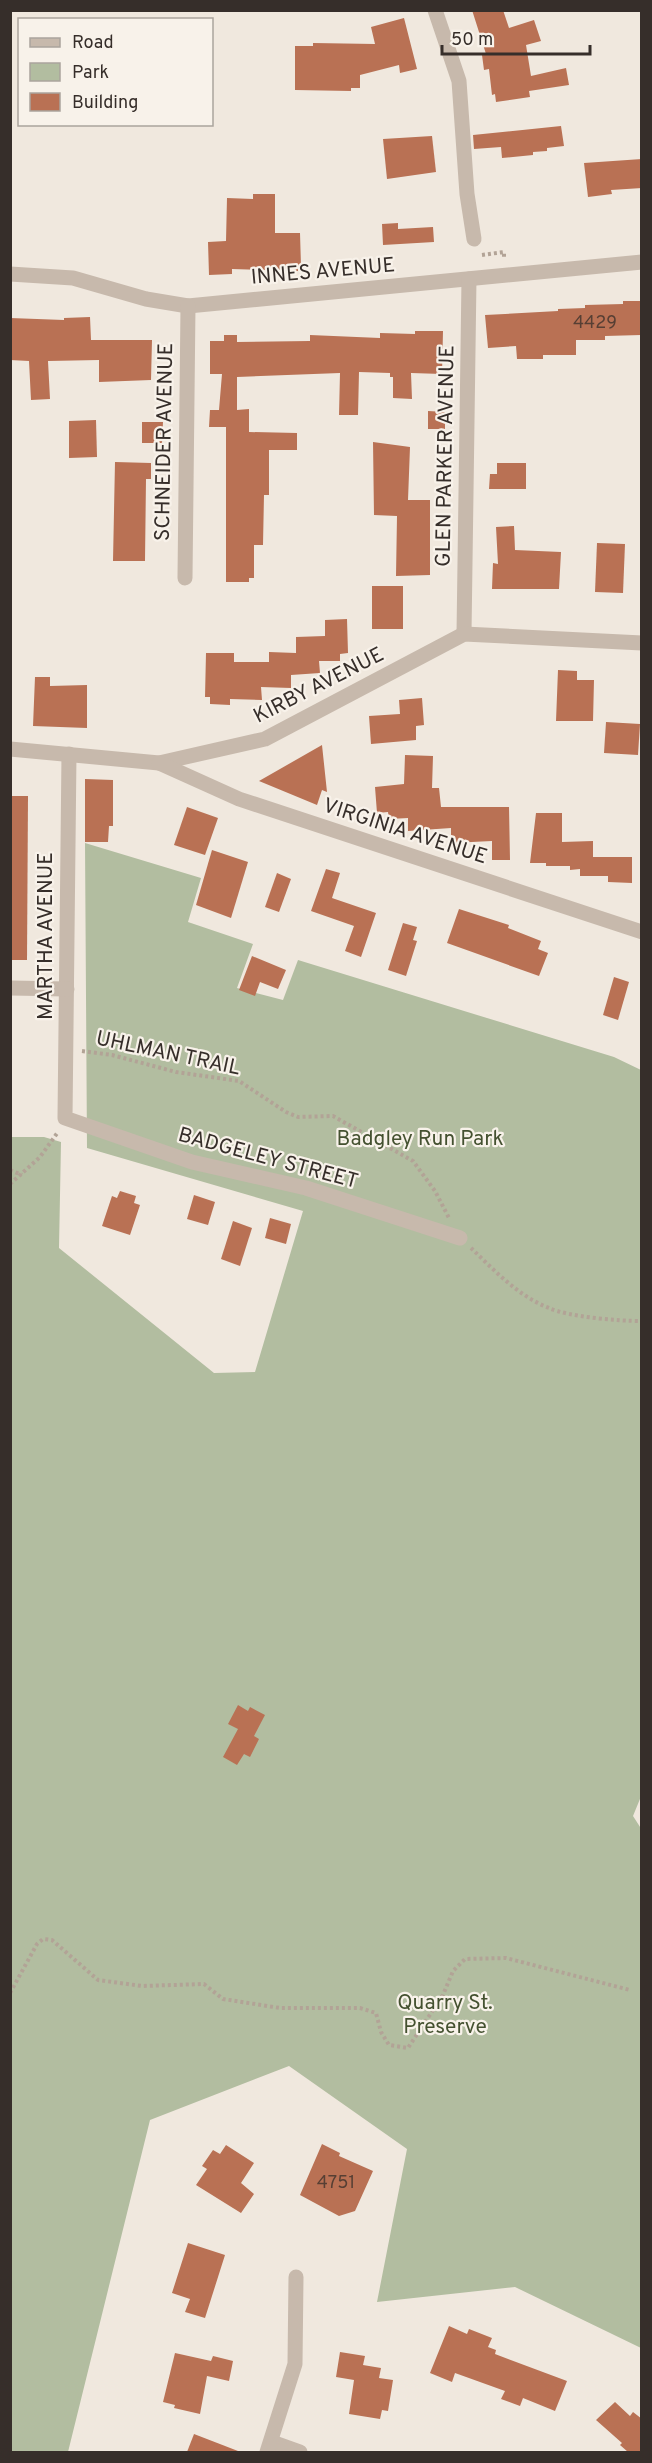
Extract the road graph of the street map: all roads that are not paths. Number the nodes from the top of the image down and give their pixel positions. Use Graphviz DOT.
graph roads {
  1 [pos="435,10"];
  2 [pos="474,239"];
  3 [pos="642,262"];
  4 [pos="10,274"];
  5 [pos="469,279"];
  6 [pos="188,306"];
  7 [pos="185,578"];
  8 [pos="464,634"];
  9 [pos="642,643"];
  10 [pos="10,749"];
  11 [pos="69,754"];
  12 [pos="159,763"];
  13 [pos="642,932"];
  14 [pos="10,988"];
  15 [pos="67,989"];
  16 [pos="65,1118"];
  17 [pos="460,1238"];
  18 [pos="296,2277"];
  19 [pos="270,2447"];
  20 [pos="300,2452"];
  1 -- 2 [label="street"];
  3 -- 5 [label="street, INNES AVENUE"];
  4 -- 6 [label="street, INNES AVENUE"];
  5 -- 6 [label="street, INNES AVENUE"];
  5 -- 8 [label="street, GLEN PARKER AVENUE"];
  6 -- 7 [label="street, SCHNEIDER AVENUE"];
  8 -- 9 [label="street"];
  8 -- 12 [label="street, KIRBY AVENUE"];
  10 -- 11 [label="street, KIRBY AVENUE"];
  11 -- 12 [label="street, KIRBY AVENUE"];
  11 -- 15 [label="street, MARTHA AVENUE"];
  12 -- 13 [label="street, VIRGINIA AVENUE"];
  14 -- 15 [label="street"];
  15 -- 16 [label="street, MARTHA AVENUE"];
  16 -- 17 [label="street, BADGELEY STREET"];
  18 -- 19 [label="street"];
  19 -- 20 [label="street"];
}
